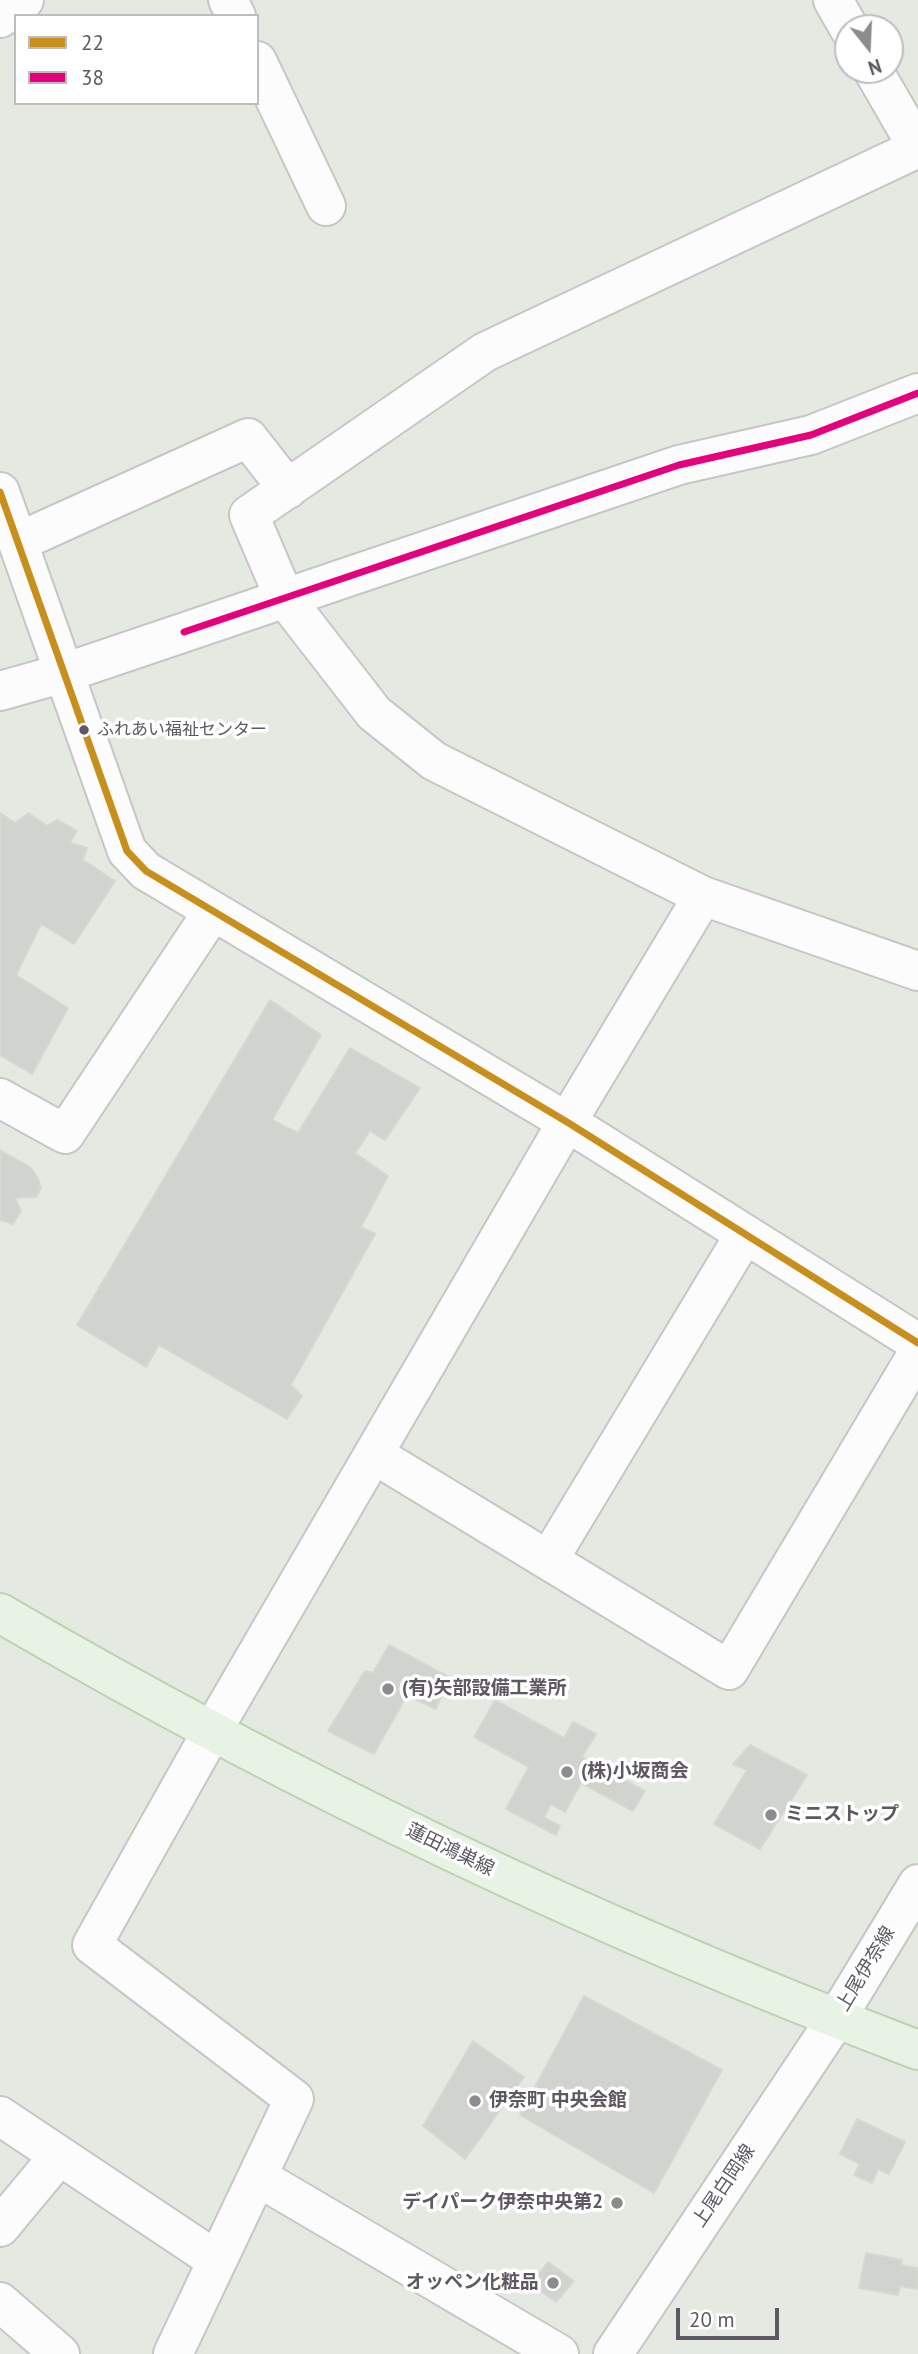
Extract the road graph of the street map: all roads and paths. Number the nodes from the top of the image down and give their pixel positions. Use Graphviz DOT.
graph roads {
  1 [pos="24,0"];
  2 [pos="0,18"];
  3 [pos="259,65"];
  4 [pos="881,84"];
  5 [pos="918,148"];
  6 [pos="326,206"];
  7 [pos="918,393"];
  8 [pos="288,489"];
  9 [pos="0,492"];
  10 [pos="18,542"];
  11 [pos="285,597"];
  12 [pos="64,673"];
  13 [pos="0,691"];
  14 [pos="703,896"];
  15 [pos="213,911"];
  16 [pos="918,971"];
  17 [pos="0,1098"];
  18 [pos="567,1122"];
  19 [pos="745,1234"];
  20 [pos="918,1343"];
  21 [pos="918,1353"];
  22 [pos="375,1455"];
  23 [pos="549,1559"];
  24 [pos="0,1613"];
  25 [pos="211,1732"];
  26 [pos="918,1884"];
  27 [pos="836,2019"];
  28 [pos="918,2050"];
  29 [pos="0,2116"];
  30 [pos="59,2155"];
  31 [pos="258,2177"];
  32 [pos="0,2227"];
  33 [pos="216,2260"];
  34 [pos="0,2302"];
  35 [pos="60,2354"];
  36 [pos="173,2354"];
  37 [pos="559,2354"];
  38 [pos="613,2354"];
  1 -- 2 [label="street"];
  3 -- 6 [label="street"];
  4 -- 5 [label="street"];
  5 -- 8 [label="street"];
  7 -- 11 [label="street"];
  8 -- 10 [label="street"];
  8 -- 11 [label="street"];
  9 -- 10 [label="street"];
  10 -- 12 [label="street"];
  11 -- 12 [label="street"];
  11 -- 14 [label="street"];
  12 -- 13 [label="street"];
  12 -- 15 [label="street"];
  14 -- 16 [label="street"];
  14 -- 18 [label="street"];
  15 -- 17 [label="street"];
  15 -- 18 [label="street"];
  18 -- 19 [label="street"];
  18 -- 22 [label="street"];
  19 -- 20 [label="street"];
  19 -- 23 [label="street"];
  21 -- 23 [label="street"];
  22 -- 23 [label="street"];
  22 -- 25 [label="street"];
  24 -- 25 [label="main road, 蓮田鴻巣線"];
  25 -- 27 [label="main road, 蓮田鴻巣線"];
  25 -- 31 [label="street"];
  26 -- 27 [label="street, 上尾伊奈線"];
  27 -- 28 [label="main road, 蓮田鴻巣線"];
  27 -- 38 [label="street, 上尾白岡線"];
  29 -- 30 [label="street"];
  30 -- 32 [label="street"];
  30 -- 33 [label="street"];
  31 -- 33 [label="street"];
  31 -- 37 [label="street"];
  33 -- 36 [label="street"];
  34 -- 35 [label="street"];
}
